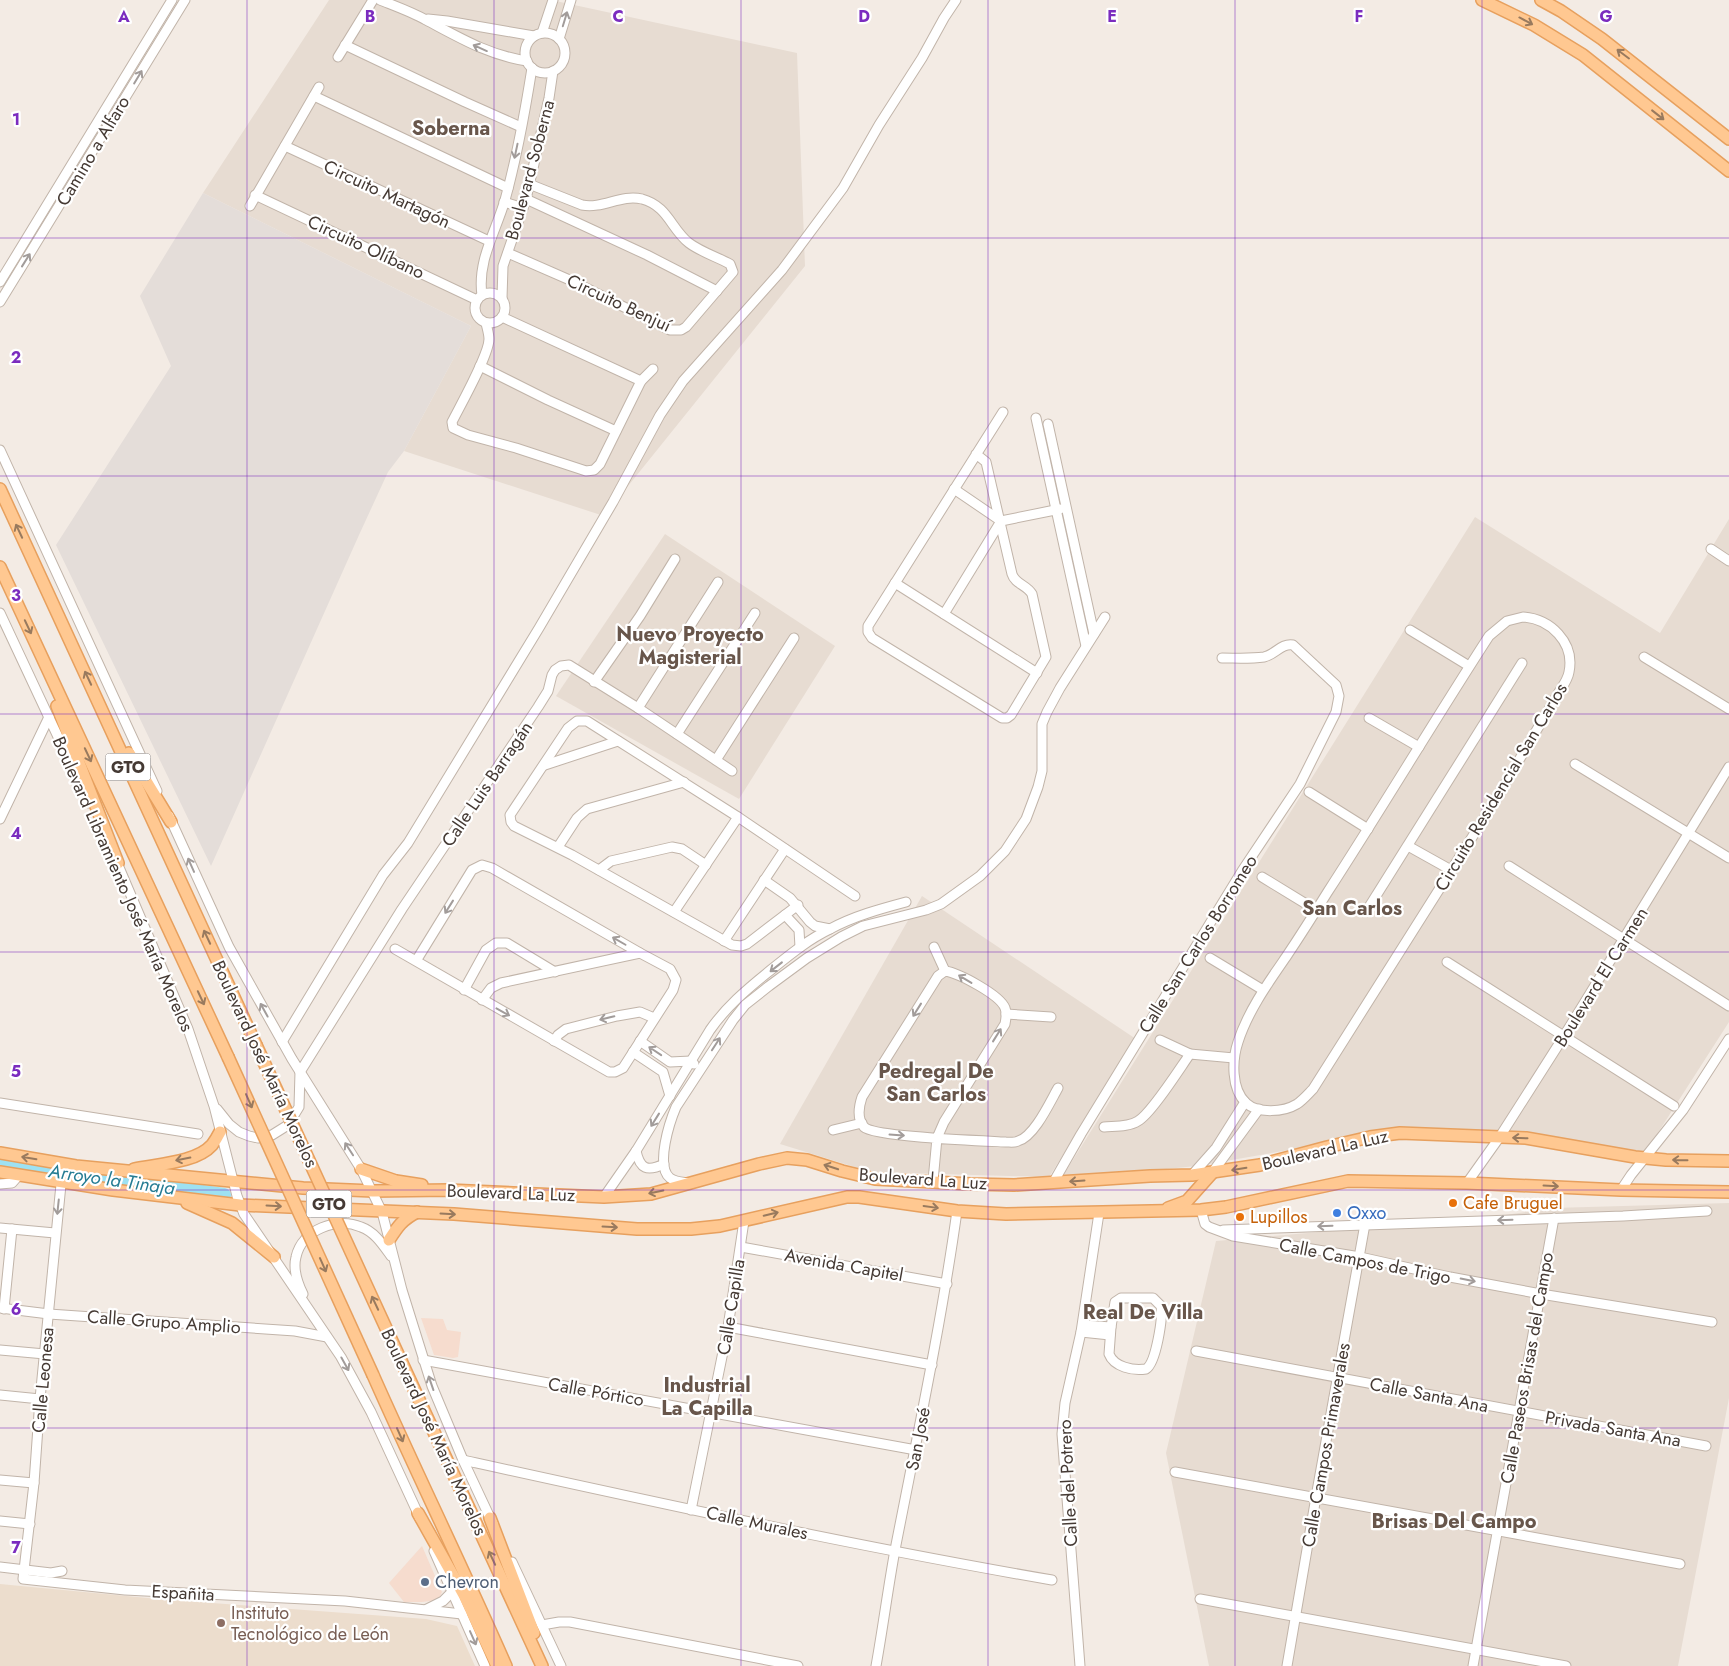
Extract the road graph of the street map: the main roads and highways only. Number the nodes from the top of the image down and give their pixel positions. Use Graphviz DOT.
graph roads {
  1 [pos="1482,0"];
  2 [pos="1541,0"];
  3 [pos="1729,139"];
  4 [pos="1729,171"];
  5 [pos="0,489"];
  6 [pos="0,567"];
  7 [pos="52,680"];
  8 [pos="102,709"];
  9 [pos="171,822"];
  10 [pos="118,863"];
  11 [pos="220,1132"];
  12 [pos="0,1153"];
  13 [pos="1729,1161"];
  14 [pos="362,1169"];
  15 [pos="125,1171"];
  16 [pos="0,1172"];
  17 [pos="62,1173"];
  18 [pos="1212,1173"];
  19 [pos="1192,1175"];
  20 [pos="875,1178"];
  21 [pos="1199,1189"];
  22 [pos="448,1190"];
  23 [pos="1729,1192"];
  24 [pos="174,1198"];
  25 [pos="874,1199"];
  26 [pos="1201,1210"];
  27 [pos="1157,1211"];
  28 [pos="418,1212"];
  29 [pos="389,1240"];
  30 [pos="274,1257"];
  31 [pos="418,1513"];
  32 [pos="490,1518"];
  33 [pos="497,1666"];
  34 [pos="506,1666"];
  35 [pos="543,1666"];
  1 -- 4 [label="main road, one-way"];
  3 -- 2 [label="main road, one-way"];
  8 -- 5 [label="main road, Boulevard José María Morelos / GTO, one-way"];
  6 -- 7 [label="main road, Boulevard José María Morelos / GTO, one-way"];
  7 -- 10 [label="main road"];
  7 -- 34 [label="main road, Boulevard José María Morelos / GTO, one-way, bridge"];
  8 -- 9 [label="main road"];
  35 -- 8 [label="main road, Boulevard José María Morelos / GTO, one-way, bridge"];
  11 -- 15 [label="main road, one-way"];
  17 -- 12 [label="main road, Boulevard La Luz, one-way"];
  13 -- 18 [label="main road, Boulevard La Luz, one-way"];
  14 -- 22 [label="main road"];
  15 -- 17 [label="main road, Boulevard La Luz"];
  15 -- 22 [label="main road, Boulevard La Luz"];
  16 -- 17 [label="main road, Boulevard La Luz"];
  17 -- 24 [label="main road, Boulevard La Luz"];
  18 -- 19 [label="main road, Boulevard La Luz"];
  18 -- 21 [label="main road"];
  19 -- 20 [label="main road, Boulevard La Luz, one-way"];
  19 -- 21 [label="main road"];
  20 -- 22 [label="main road, Boulevard La Luz, one-way"];
  20 -- 25 [label="main road"];
  21 -- 26 [label="main road"];
  21 -- 27 [label="main road"];
  26 -- 23 [label="main road, Boulevard La Luz, one-way"];
  24 -- 28 [label="main road, Boulevard La Luz, one-way"];
  24 -- 30 [label="main road"];
  25 -- 27 [label="main road, Boulevard La Luz, one-way"];
  28 -- 25 [label="main road, Boulevard La Luz, one-way"];
  26 -- 27 [label="main road, Boulevard La Luz"];
  28 -- 29 [label="main road"];
  31 -- 33 [label="main road"];
  32 -- 35 [label="main road"];
}
